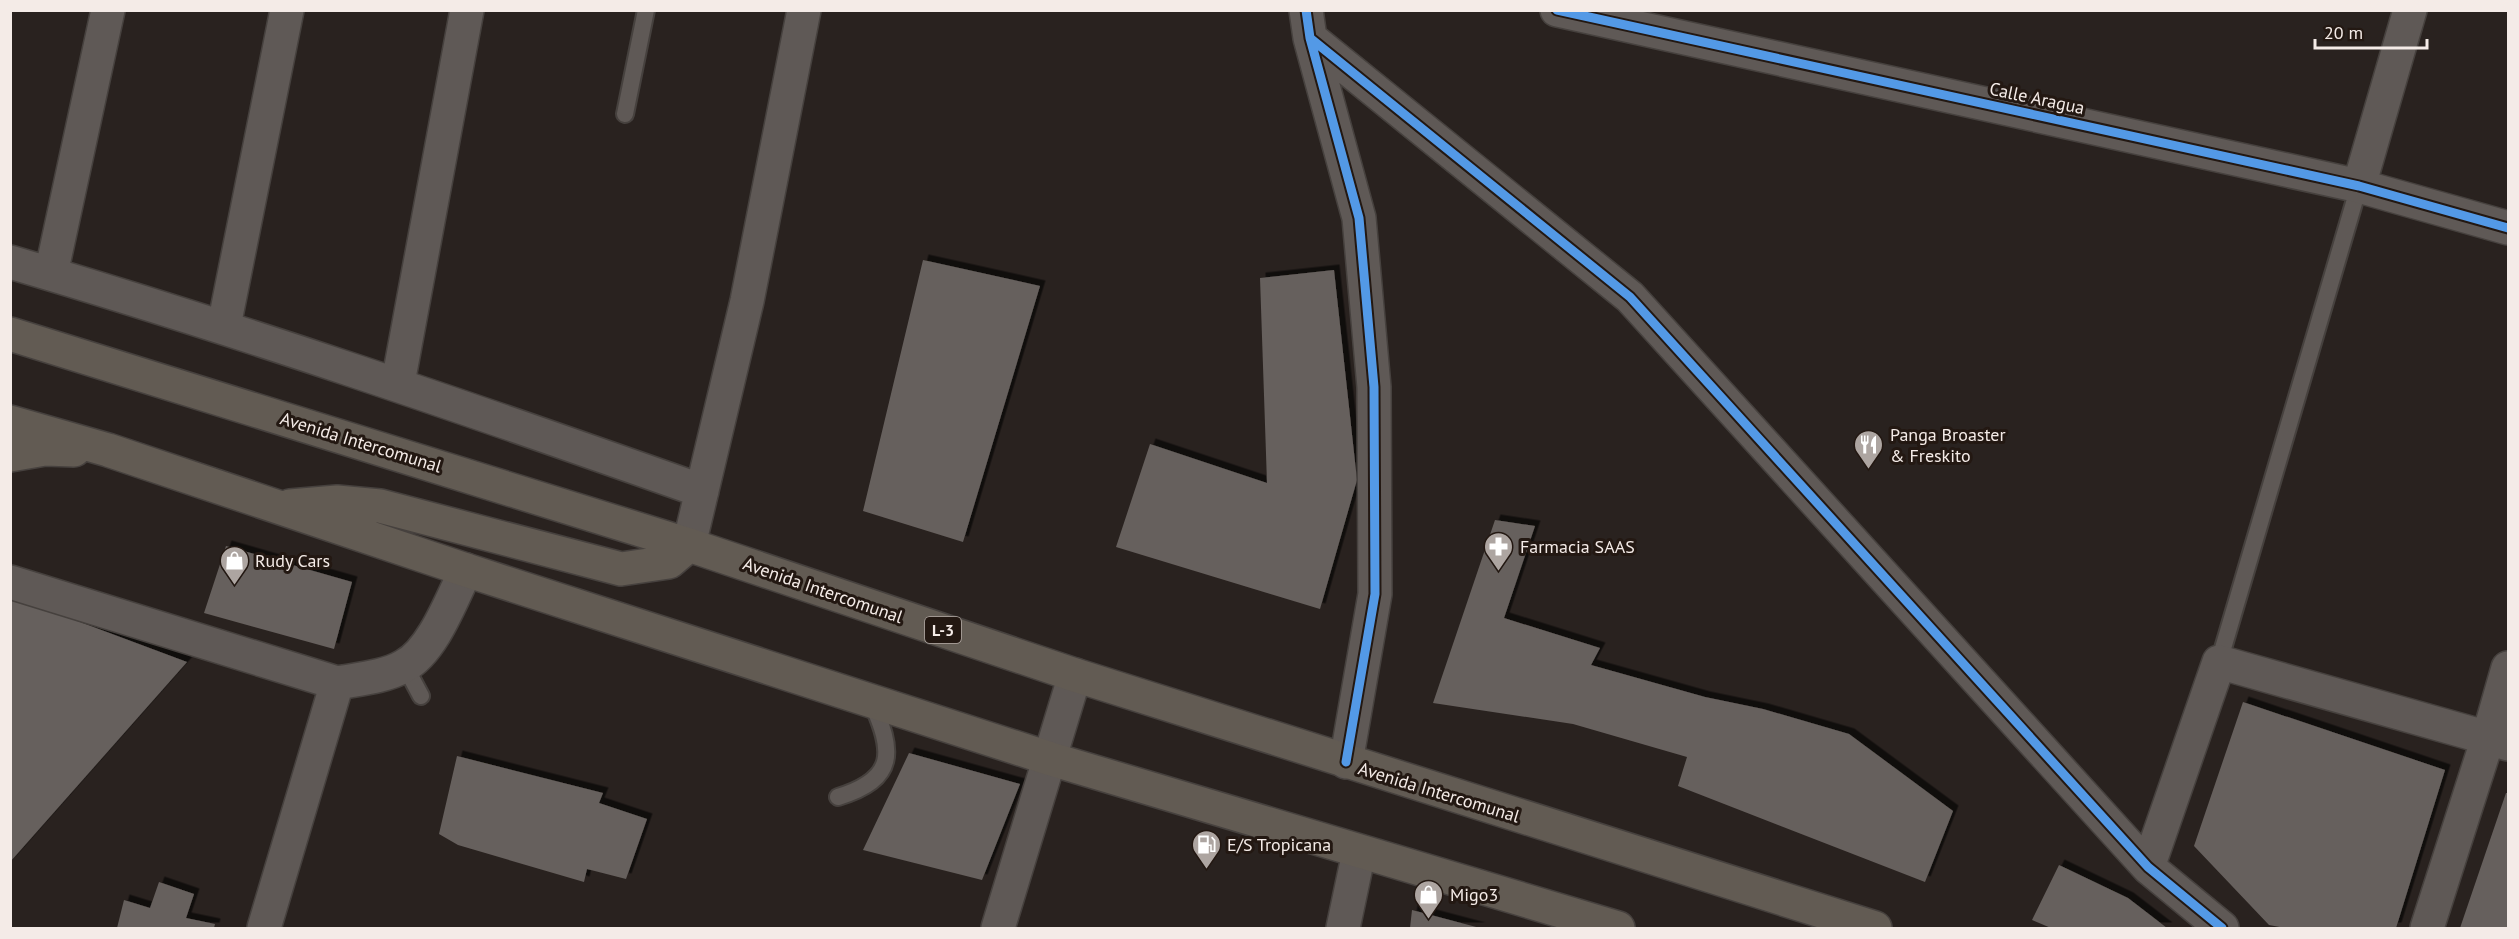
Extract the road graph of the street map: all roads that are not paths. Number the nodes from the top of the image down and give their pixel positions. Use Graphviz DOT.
graph roads {
  1 [pos="108,10"];
  2 [pos="287,10"];
  3 [pos="467,10"];
  4 [pos="646,10"];
  5 [pos="804,10"];
  6 [pos="1557,10"];
  7 [pos="2410,10"];
  8 [pos="1308,24"];
  9 [pos="625,114"];
  10 [pos="2359,186"];
  11 [pos="2508,228"];
  12 [pos="10,262"];
  13 [pos="51,274"];
  14 [pos="224,326"];
  15 [pos="10,334"];
  16 [pos="398,383"];
  17 [pos="10,422"];
  18 [pos="108,450"];
  19 [pos="10,454"];
  20 [pos="702,491"];
  21 [pos="279,507"];
  22 [pos="689,545"];
  23 [pos="466,570"];
  24 [pos="10,582"];
  25 [pos="2219,662"];
  26 [pos="405,666"];
  27 [pos="2508,668"];
  28 [pos="1075,675"];
  29 [pos="337,683"];
  30 [pos="421,696"];
  31 [pos="870,700"];
  32 [pos="2498,741"];
  33 [pos="1051,759"];
  34 [pos="1347,762"];
  35 [pos="838,797"];
  36 [pos="1359,852"];
  37 [pos="2148,867"];
  38 [pos="264,928"];
  39 [pos="998,928"];
  40 [pos="1343,928"];
  41 [pos="1618,928"];
  42 [pos="1875,928"];
  43 [pos="2222,928"];
  44 [pos="2427,928"];
  1 -- 13 [label="street"];
  2 -- 14 [label="street"];
  3 -- 16 [label="street"];
  4 -- 9 [label="lane"];
  5 -- 20 [label="street"];
  6 -- 10 [label="street, Calle Aragua"];
  7 -- 10 [label="street"];
  8 -- 34 [label="street"];
  8 -- 37 [label="street"];
  10 -- 11 [label="street, Calle Aragua"];
  10 -- 25 [label="lane"];
  12 -- 13 [label="street"];
  13 -- 14 [label="street"];
  14 -- 16 [label="street"];
  15 -- 22 [label="main road, Avenida Intercomunal / L-3"];
  16 -- 20 [label="street"];
  17 -- 18 [label="main road"];
  18 -- 19 [label="main road"];
  18 -- 21 [label="main road"];
  20 -- 22 [label="street"];
  21 -- 22 [label="main road"];
  21 -- 23 [label="main road"];
  22 -- 28 [label="main road, Avenida Intercomunal / L-3"];
  23 -- 26 [label="street"];
  23 -- 31 [label="main road"];
  24 -- 29 [label="street"];
  25 -- 32 [label="street"];
  25 -- 37 [label="street"];
  26 -- 29 [label="street"];
  26 -- 30 [label="lane"];
  27 -- 32 [label="street"];
  28 -- 33 [label="street"];
  28 -- 34 [label="main road, Avenida Intercomunal / L-3"];
  29 -- 38 [label="street"];
  31 -- 33 [label="main road"];
  31 -- 35 [label="lane"];
  32 -- 44 [label="street"];
  33 -- 36 [label="main road"];
  33 -- 39 [label="street"];
  34 -- 42 [label="main road, Avenida Intercomunal / L-3"];
  36 -- 40 [label="street"];
  36 -- 41 [label="main road"];
  37 -- 43 [label="street"];
}
